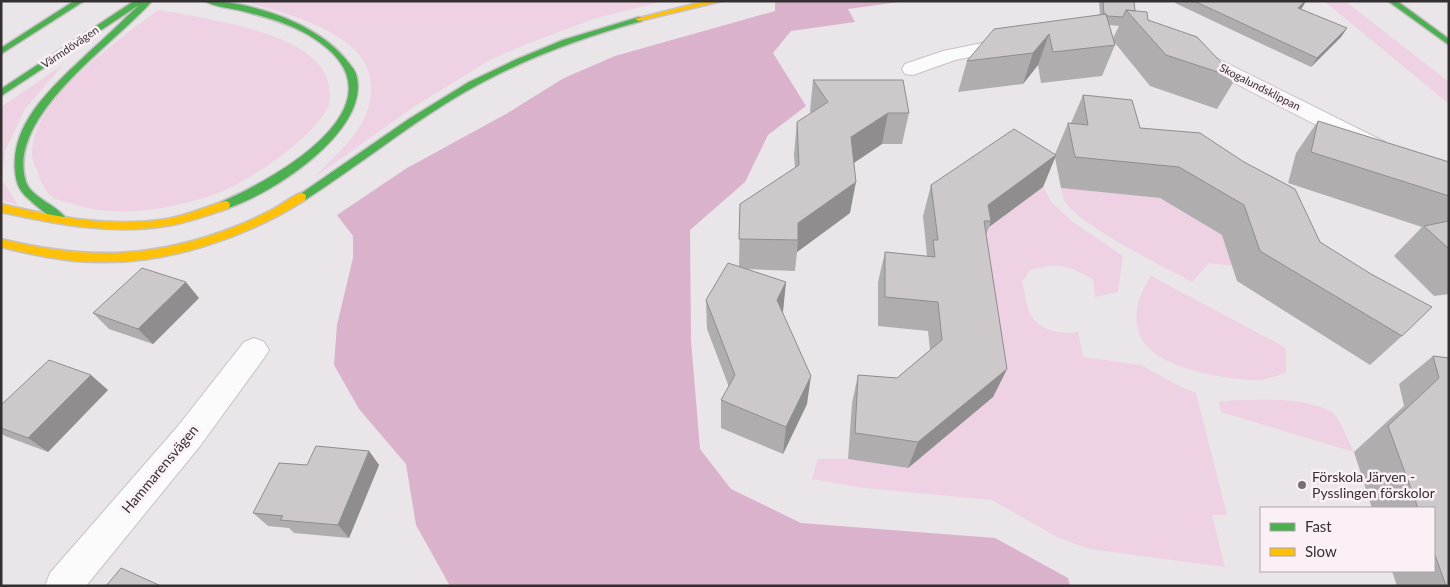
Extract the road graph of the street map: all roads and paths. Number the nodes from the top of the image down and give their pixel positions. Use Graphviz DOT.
graph roads {
  1 [pos="80,1"];
  2 [pos="140,1"];
  3 [pos="148,1"];
  4 [pos="209,1"];
  5 [pos="718,1"];
  6 [pos="1392,1"];
  7 [pos="1411,1"];
  8 [pos="1441,23"];
  9 [pos="1034,40"];
  10 [pos="1449,43"];
  11 [pos="1176,46"];
  12 [pos="1,52"];
  13 [pos="913,70"];
  14 [pos="1,94"];
  15 [pos="1397,158"];
  16 [pos="1,208"];
  17 [pos="69,224"];
  18 [pos="1,243"];
  19 [pos="254,350"];
  20 [pos="63,586"];
  1 -- 12 [label="main road"];
  2 -- 14 [label="main road, Värmdövägen"];
  3 -- 17 [label="main road"];
  4 -- 17 [label="main road"];
  5 -- 18 [label="main road"];
  6 -- 10 [label="main road"];
  7 -- 8 [label="main road"];
  9 -- 13 [label="street"];
  11 -- 15 [label="street, Skogalundsklippan"];
  16 -- 17 [label="main road"];
  19 -- 20 [label="street, Hammarensvägen"];
}
